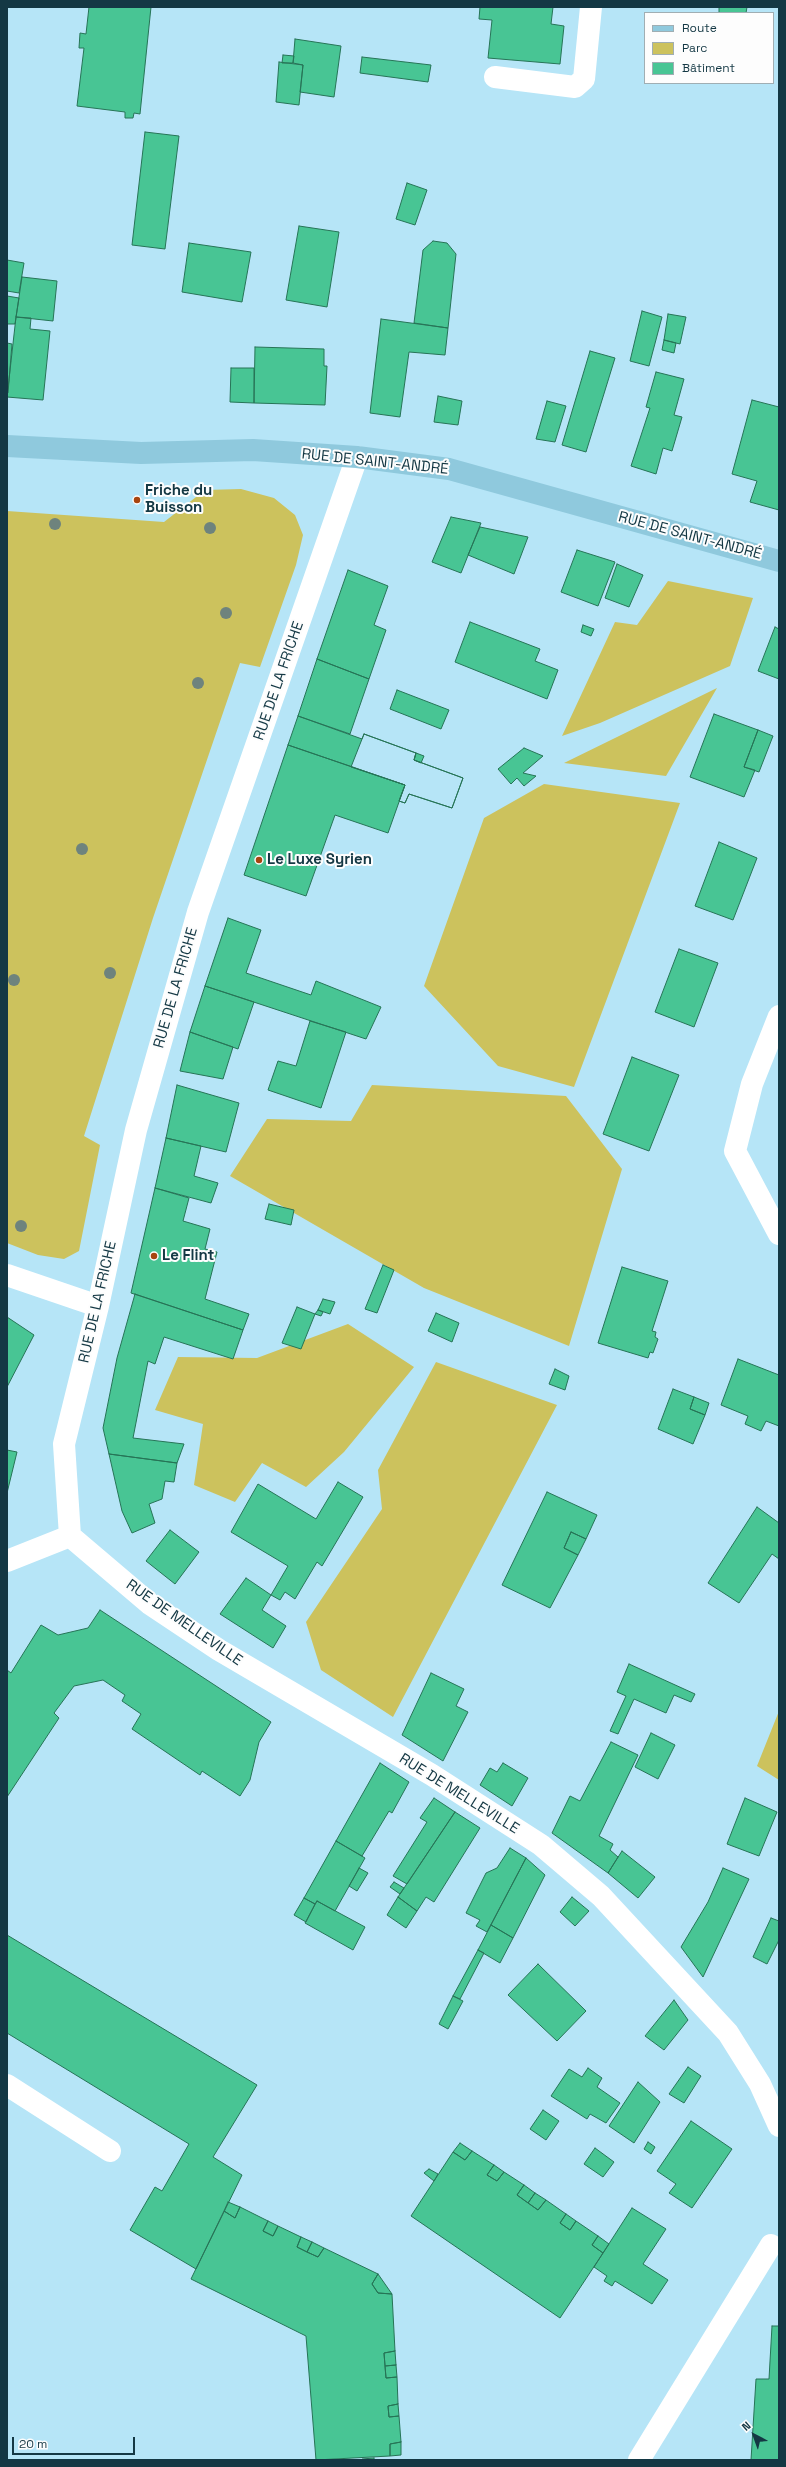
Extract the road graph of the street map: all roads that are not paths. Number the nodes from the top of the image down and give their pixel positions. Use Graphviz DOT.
graph roads {
  1 [pos="591,7"];
  2 [pos="495,77"];
  3 [pos="7,446"];
  4 [pos="357,457"];
  5 [pos="779,560"];
  6 [pos="779,1016"];
  7 [pos="779,1234"];
  8 [pos="7,1275"];
  9 [pos="98,1306"];
  10 [pos="70,1536"];
  11 [pos="7,1561"];
  12 [pos="7,2085"];
  13 [pos="779,2126"];
  14 [pos="110,2151"];
  15 [pos="771,2246"];
  16 [pos="639,2460"];
  1 -- 2 [label="street"];
  3 -- 4 [label="main road, RUE DE SAINT-ANDRÉ"];
  4 -- 5 [label="main road, RUE DE SAINT-ANDRÉ"];
  4 -- 9 [label="street, RUE DE LA FRICHE"];
  6 -- 7 [label="street"];
  8 -- 9 [label="street"];
  9 -- 10 [label="street, RUE DE LA FRICHE"];
  10 -- 11 [label="street"];
  10 -- 13 [label="street, RUE DE MELLEVILLE"];
  12 -- 14 [label="street"];
  15 -- 16 [label="street"];
}
